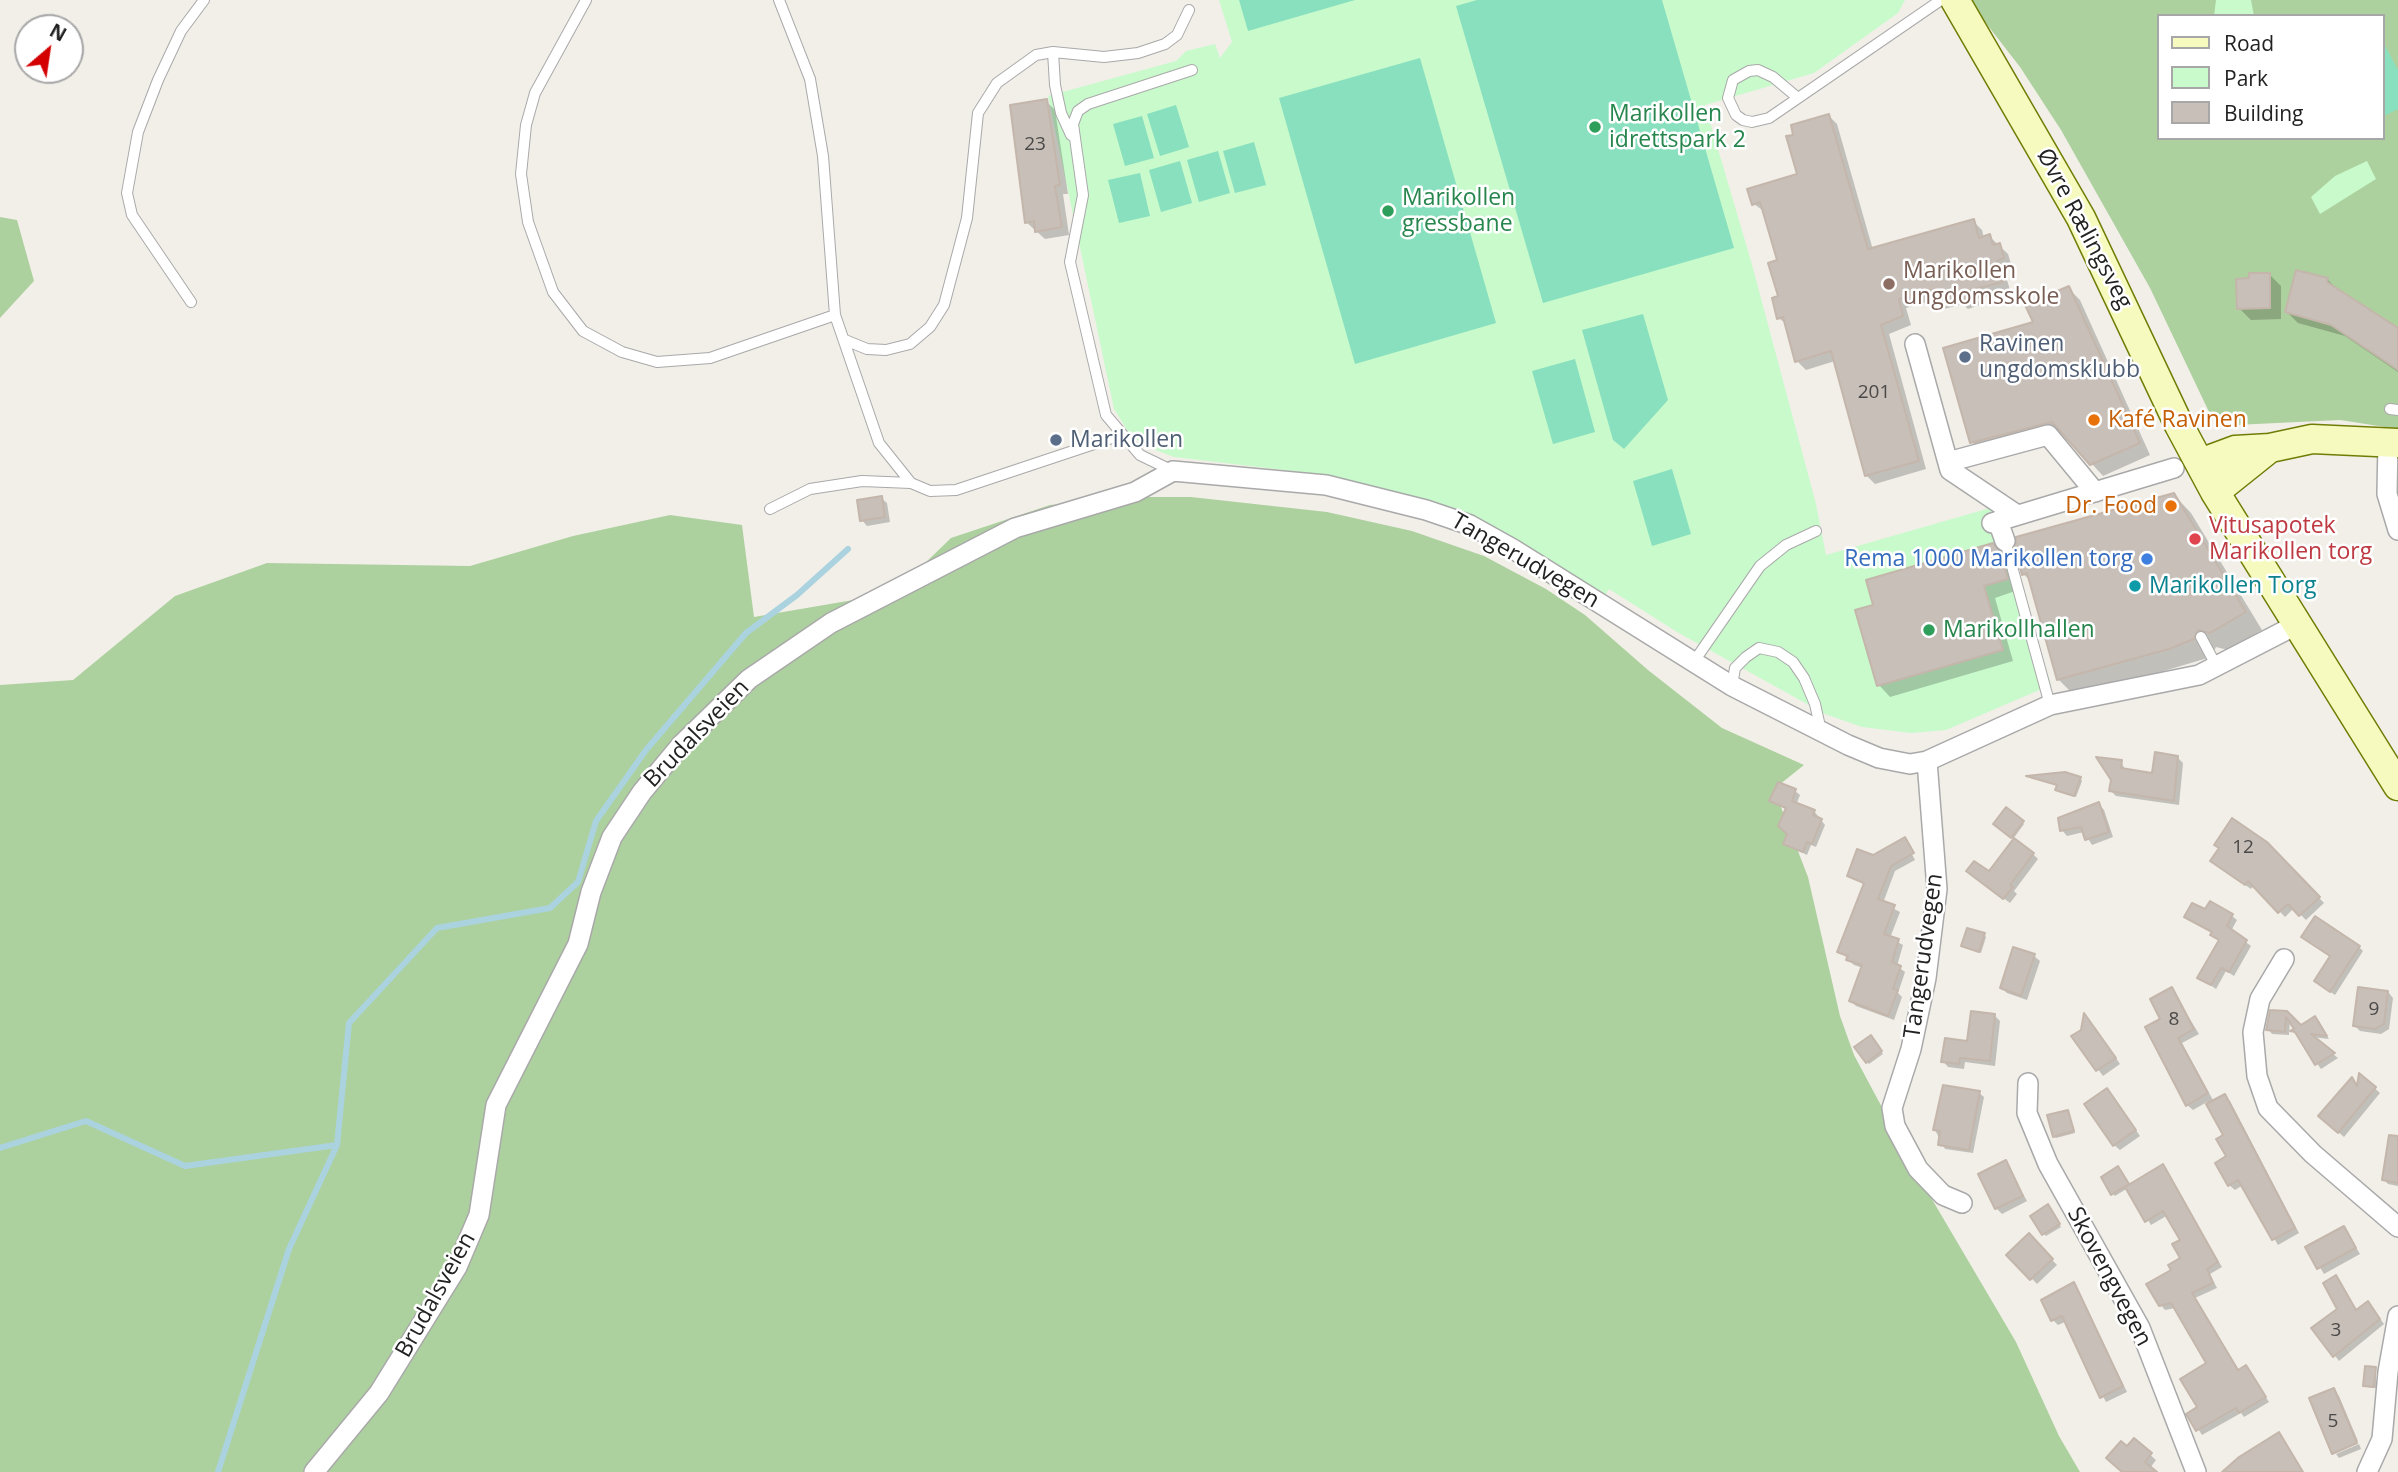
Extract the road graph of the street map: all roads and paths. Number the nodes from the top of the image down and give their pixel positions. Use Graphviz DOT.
graph roads {
  1 [pos="204,0"];
  2 [pos="586,0"];
  3 [pos="779,0"];
  4 [pos="1941,0"];
  5 [pos="1955,0"];
  6 [pos="1189,10"];
  7 [pos="1053,52"];
  8 [pos="1192,70"];
  9 [pos="1798,98"];
  10 [pos="1077,148"];
  11 [pos="191,302"];
  12 [pos="835,315"];
  13 [pos="845,340"];
  14 [pos="1915,344"];
  15 [pos="1121,435"];
  16 [pos="2393,442"];
  17 [pos="2270,448"];
  18 [pos="1948,462"];
  19 [pos="2187,465"];
  20 [pos="1173,471"];
  21 [pos="911,483"];
  22 [pos="2095,492"];
  23 [pos="2215,492"];
  24 [pos="770,509"];
  25 [pos="2002,520"];
  26 [pos="2398,530"];
  27 [pos="1816,531"];
  28 [pos="2005,541"];
  29 [pos="2296,625"];
  30 [pos="2201,637"];
  31 [pos="1692,663"];
  32 [pos="2217,668"];
  33 [pos="1732,686"];
  34 [pos="2050,705"];
  35 [pos="1821,732"];
  36 [pos="1927,761"];
  37 [pos="2398,786"];
  38 [pos="2284,959"];
  39 [pos="2028,1083"];
  40 [pos="1962,1203"];
  41 [pos="2398,1227"];
  42 [pos="2398,1316"];
  43 [pos="314,1472"];
  44 [pos="2196,1472"];
  45 [pos="2367,1472"];
  1 -- 11 [label="lane"];
  2 -- 12 [label="lane"];
  3 -- 12 [label="lane"];
  4 -- 9 [label="lane"];
  5 -- 19 [label="main road, Øvre Rælingsveg"];
  6 -- 7 [label="lane"];
  7 -- 10 [label="lane"];
  7 -- 13 [label="lane"];
  8 -- 10 [label="lane"];
  9 -- 9 [label="lane"];
  10 -- 15 [label="lane"];
  12 -- 13 [label="lane"];
  13 -- 21 [label="lane"];
  14 -- 18 [label="street"];
  15 -- 20 [label="lane"];
  15 -- 21 [label="lane"];
  16 -- 17 [label="main road"];
  16 -- 26 [label="street"];
  17 -- 19 [label="main road"];
  17 -- 23 [label="main road"];
  18 -- 22 [label="street"];
  18 -- 25 [label="street"];
  19 -- 22 [label="street"];
  19 -- 23 [label="main road, Øvre Rælingsveg"];
  20 -- 31 [label="street, Tangerudvegen"];
  20 -- 43 [label="street, Brudalsveien"];
  21 -- 24 [label="lane"];
  22 -- 25 [label="street"];
  23 -- 29 [label="main road, Øvre Rælingsveg"];
  25 -- 28 [label="street"];
  27 -- 31 [label="lane"];
  28 -- 34 [label="lane"];
  29 -- 32 [label="street, Tangerudvegen"];
  29 -- 37 [label="main road, Øvre Rælingsveg"];
  30 -- 32 [label="lane"];
  31 -- 33 [label="street, Tangerudvegen"];
  32 -- 34 [label="street, Tangerudvegen"];
  33 -- 35 [label="street, Tangerudvegen"];
  33 -- 35 [label="lane"];
  34 -- 36 [label="street, Tangerudvegen"];
  35 -- 36 [label="street, Tangerudvegen"];
  36 -- 40 [label="street, Tangerudvegen"];
  38 -- 41 [label="street"];
  39 -- 44 [label="street, Skovengvegen"];
  42 -- 45 [label="street"];
}
